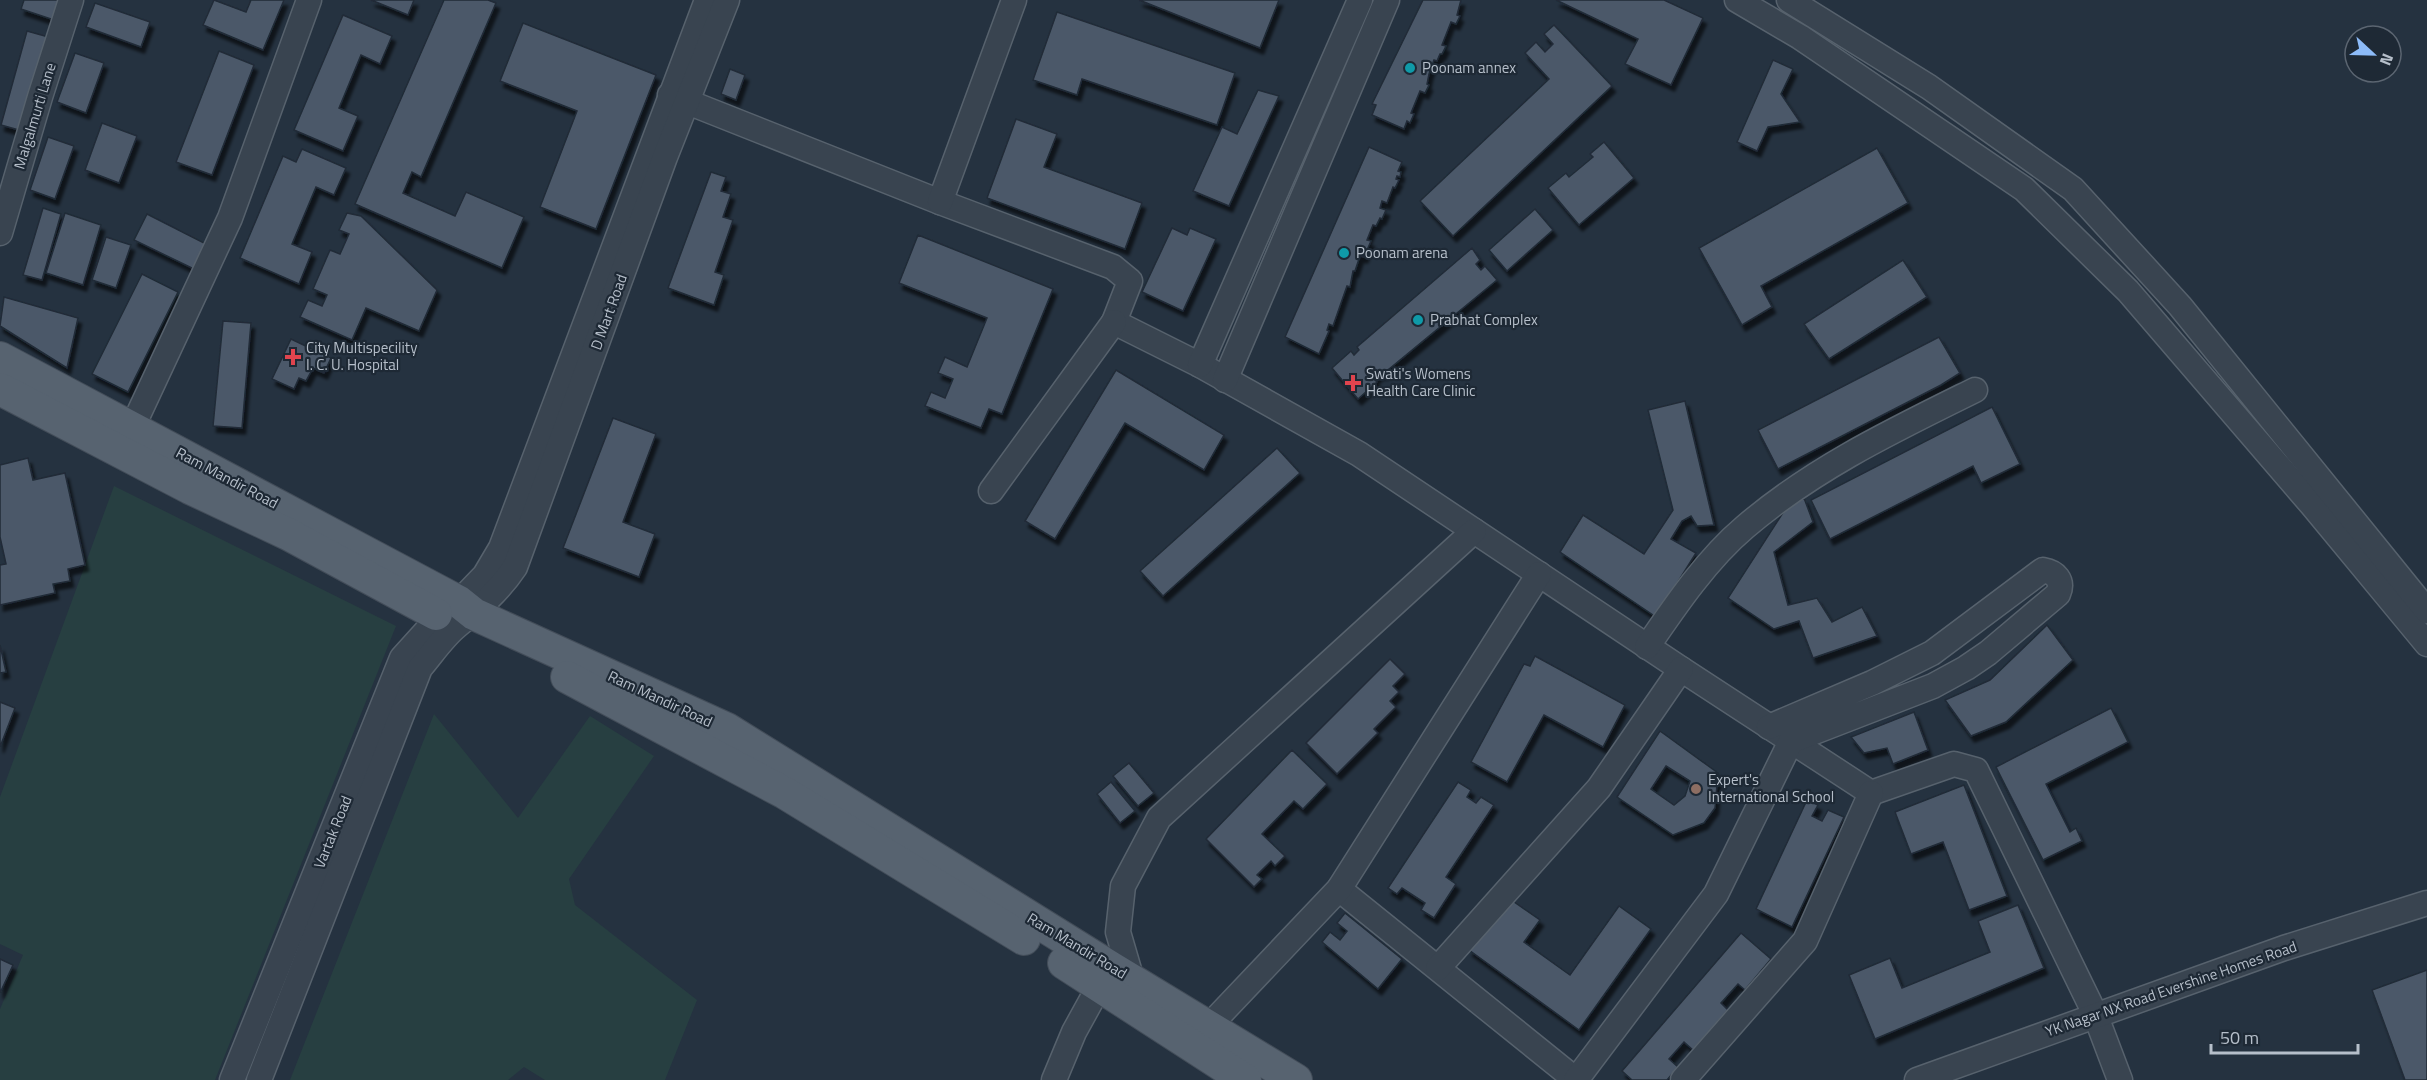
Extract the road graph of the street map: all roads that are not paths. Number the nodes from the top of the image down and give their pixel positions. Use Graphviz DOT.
graph roads {
  1 [pos="71,0"];
  2 [pos="309,0"];
  3 [pos="707,0"];
  4 [pos="727,0"];
  5 [pos="1014,0"];
  6 [pos="1360,0"];
  7 [pos="1387,0"];
  8 [pos="1737,0"];
  9 [pos="1789,0"];
  10 [pos="1839,31"];
  11 [pos="1825,54"];
  12 [pos="679,98"];
  13 [pos="1954,105"];
  14 [pos="1938,130"];
  15 [pos="940,202"];
  16 [pos="0,233"];
  17 [pos="1114,322"];
  18 [pos="0,358"];
  19 [pos="1200,365"];
  20 [pos="1225,380"];
  21 [pos="0,389"];
  22 [pos="1975,390"];
  23 [pos="2252,395"];
  24 [pos="2230,409"];
  25 [pos="127,439"];
  26 [pos="991,491"];
  27 [pos="1474,531"];
  28 [pos="1539,574"];
  29 [pos="1995,605"];
  30 [pos="2427,611"];
  31 [pos="457,614"];
  32 [pos="2019,627"];
  33 [pos="2427,644"];
  34 [pos="1647,647"];
  35 [pos="1681,669"];
  36 [pos="1769,727"];
  37 [pos="1791,741"];
  38 [pos="1871,793"];
  39 [pos="1339,889"];
  40 [pos="2427,903"];
  41 [pos="1438,968"];
  42 [pos="1113,978"];
  43 [pos="2096,1014"];
  44 [pos="1202,1038"];
  45 [pos="232,1080"];
  46 [pos="259,1080"];
  47 [pos="1054,1080"];
  48 [pos="1245,1080"];
  49 [pos="1296,1080"];
  50 [pos="1576,1080"];
  51 [pos="1683,1080"];
  52 [pos="1917,1080"];
  53 [pos="2120,1080"];
  1 -- 16 [label="street, Malgalmurti Lane"];
  2 -- 25 [label="street"];
  3 -- 12 [label="street, D Mart Road"];
  4 -- 12 [label="street, D Mart Road"];
  5 -- 15 [label="street"];
  6 -- 19 [label="street"];
  7 -- 20 [label="street"];
  8 -- 11 [label="street"];
  9 -- 10 [label="street"];
  10 -- 11 [label="street"];
  10 -- 13 [label="street"];
  11 -- 14 [label="street"];
  12 -- 15 [label="street"];
  12 -- 31 [label="street, D Mart Road"];
  13 -- 14 [label="street"];
  13 -- 23 [label="street"];
  14 -- 24 [label="street"];
  15 -- 17 [label="street"];
  17 -- 19 [label="street"];
  17 -- 26 [label="street"];
  18 -- 25 [label="main road"];
  19 -- 20 [label="street"];
  20 -- 27 [label="street"];
  21 -- 25 [label="main road"];
  22 -- 34 [label="street"];
  23 -- 24 [label="street"];
  23 -- 30 [label="street"];
  24 -- 33 [label="street"];
  25 -- 31 [label="main road"];
  27 -- 28 [label="street"];
  27 -- 42 [label="street"];
  28 -- 34 [label="street"];
  28 -- 39 [label="street"];
  29 -- 32 [label="street"];
  29 -- 32 [label="street"];
  29 -- 36 [label="street"];
  31 -- 42 [label="main road"];
  31 -- 45 [label="street, Vartak Road"];
  31 -- 46 [label="street, Vartak Road"];
  32 -- 37 [label="street"];
  34 -- 35 [label="street"];
  35 -- 36 [label="street"];
  35 -- 41 [label="street"];
  36 -- 37 [label="street"];
  37 -- 38 [label="street"];
  37 -- 50 [label="street"];
  38 -- 43 [label="street"];
  38 -- 51 [label="street"];
  39 -- 41 [label="street"];
  39 -- 44 [label="street"];
  40 -- 43 [label="street, YK Nagar NX Road Evershine Homes Road"];
  41 -- 50 [label="street"];
  42 -- 44 [label="main road"];
  42 -- 47 [label="street"];
  43 -- 52 [label="street, YK Nagar NX Road Evershine Homes Road"];
  43 -- 53 [label="street"];
  44 -- 48 [label="main road"];
  44 -- 49 [label="main road"];
}
